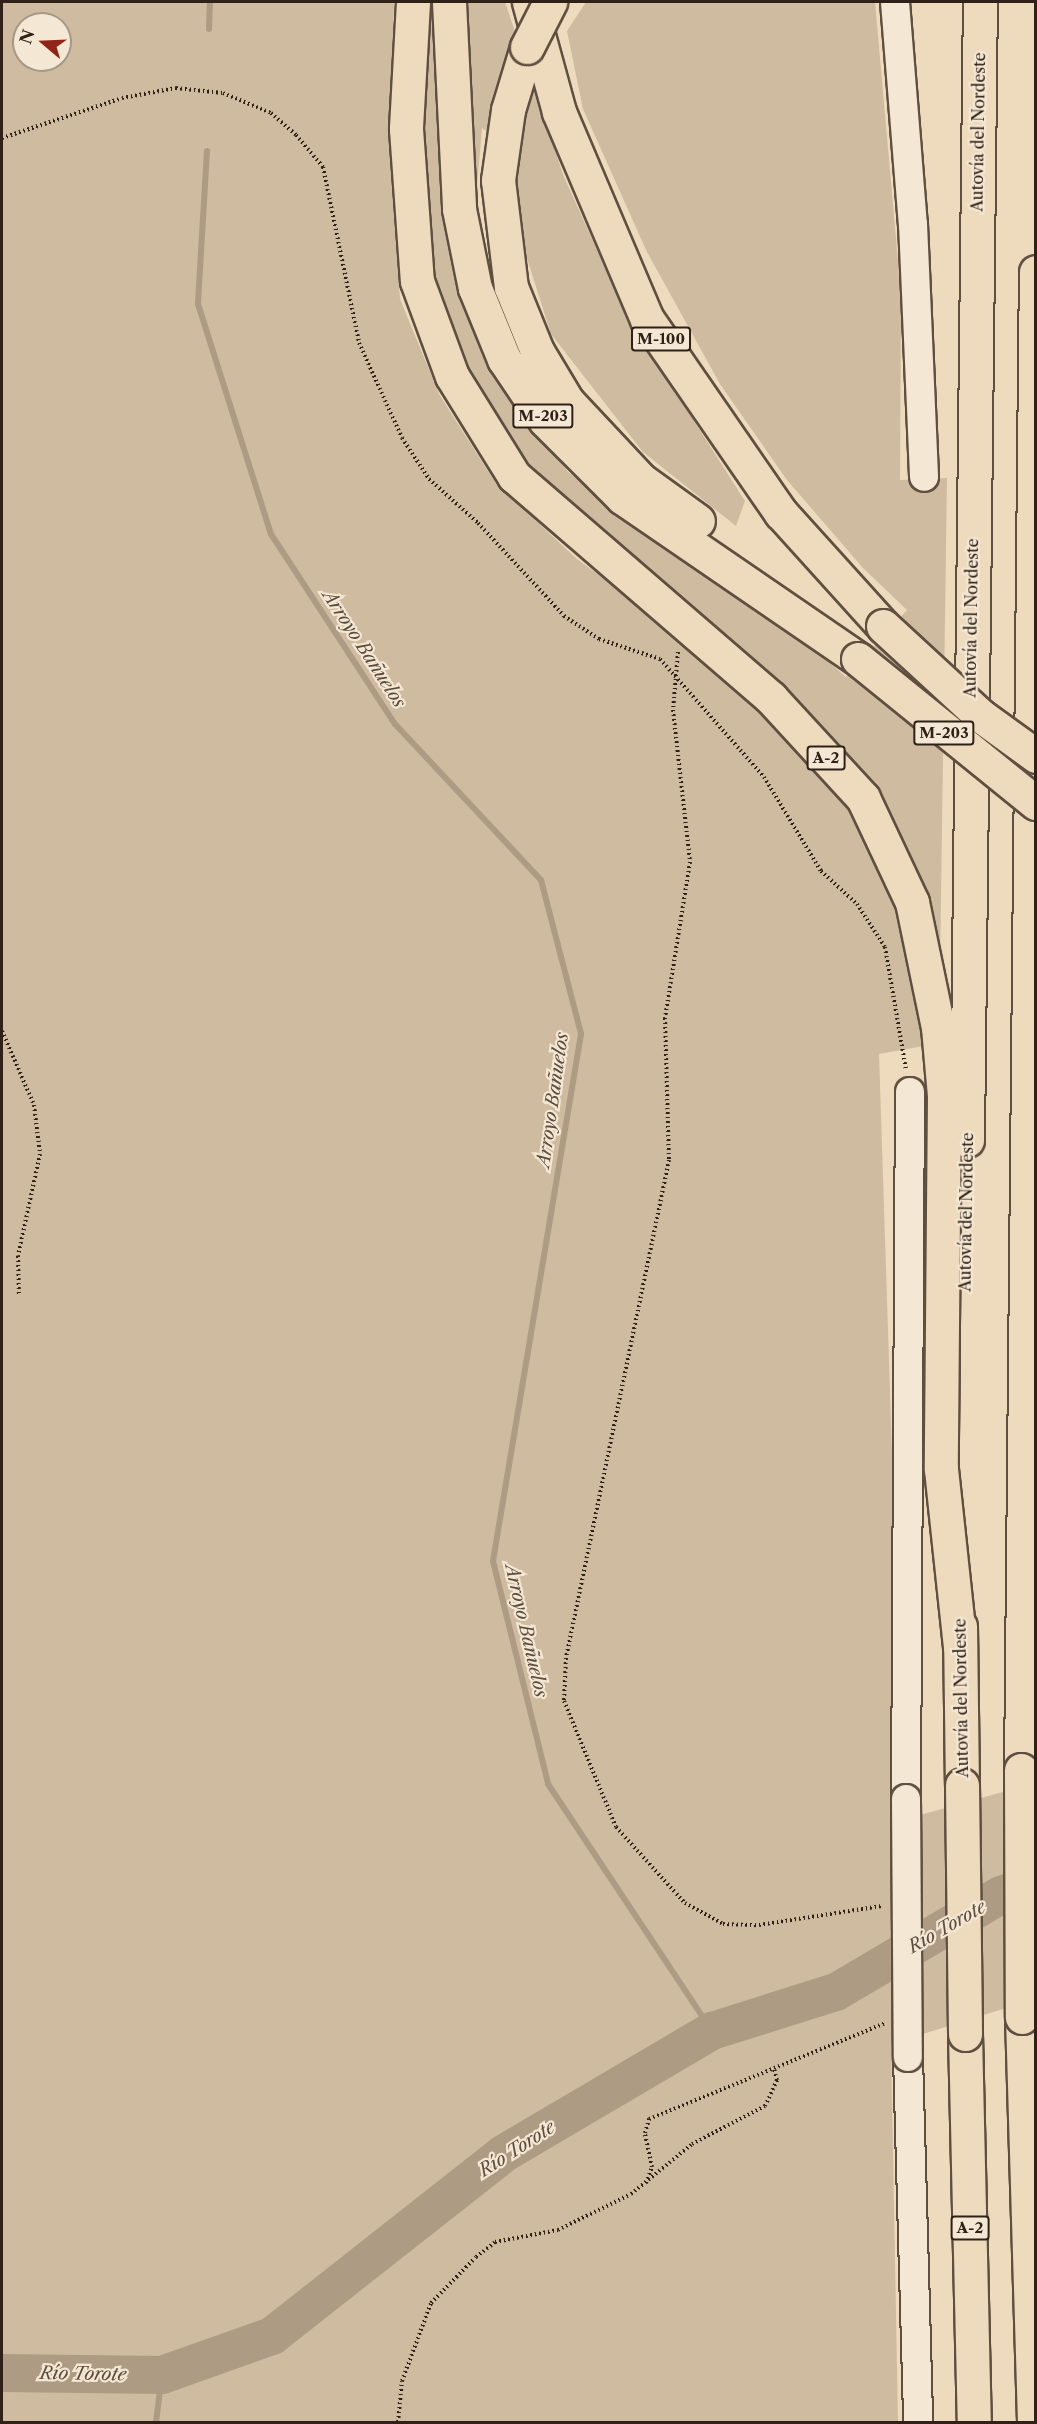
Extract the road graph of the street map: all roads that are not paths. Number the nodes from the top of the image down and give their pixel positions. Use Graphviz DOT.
graph roads {
  1 [pos="413,2"];
  2 [pos="449,2"];
  3 [pos="529,2"];
  4 [pos="550,2"];
  5 [pos="896,2"];
  6 [pos="980,2"];
  7 [pos="1035,272"];
  8 [pos="924,477"];
  9 [pos="858,659"];
  10 [pos="1035,756"];
  11 [pos="1035,802"];
  12 [pos="910,1092"];
  13 [pos="960,1648"];
  14 [pos="918,2422"];
  15 [pos="974,2422"];
  16 [pos="1034,2422"];
  1 -- 13 [label="highway, A-2"];
  2 -- 9 [label="highway, M-203"];
  3 -- 10 [label="highway, M-100, bridge"];
  4 -- 9 [label="highway, bridge"];
  5 -- 8 [label="lane"];
  6 -- 13 [label="highway, Autovía del Nordeste / A-2"];
  7 -- 16 [label="highway, bridge"];
  9 -- 11 [label="highway, M-203, bridge"];
  12 -- 14 [label="lane, bridge"];
  13 -- 15 [label="highway, Autovía del Nordeste / A-2, bridge"];
}
